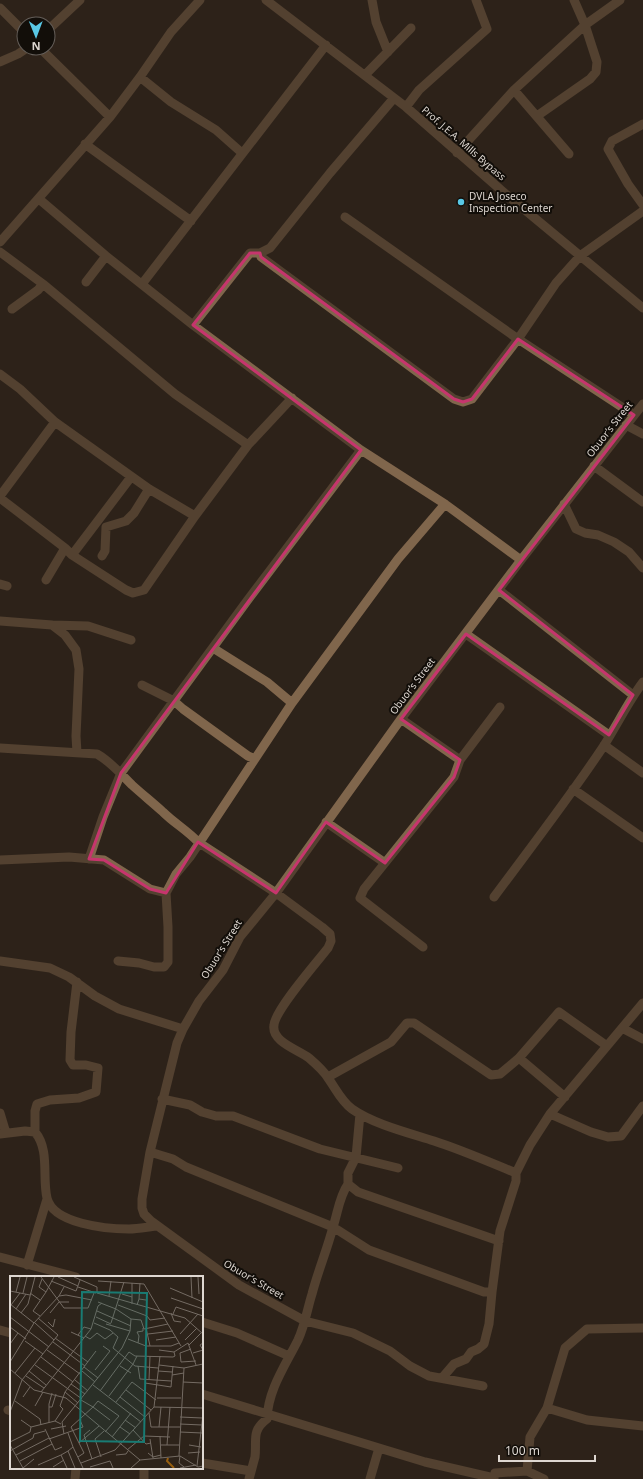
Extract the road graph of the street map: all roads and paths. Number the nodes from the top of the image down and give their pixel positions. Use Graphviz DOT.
graph roads {
  1 [pos="80,0"];
  2 [pos="200,0"];
  3 [pos="266,0"];
  4 [pos="372,0"];
  5 [pos="476,0"];
  6 [pos="574,0"];
  7 [pos="620,0"];
  8 [pos="0,8"];
  9 [pos="56,22"];
  10 [pos="16,24"];
  11 [pos="585,24"];
  12 [pos="412,28"];
  13 [pos="326,45"];
  14 [pos="388,52"];
  15 [pos="16,55"];
  16 [pos="48,56"];
  17 [pos="0,62"];
  18 [pos="365,75"];
  19 [pos="140,78"];
  20 [pos="514,90"];
  21 [pos="394,98"];
  22 [pos="406,106"];
  23 [pos="537,116"];
  24 [pos="110,117"];
  25 [pos="643,124"];
  26 [pos="85,144"];
  27 [pos="242,153"];
  28 [pos="457,153"];
  29 [pos="569,154"];
  30 [pos="39,199"];
  31 [pos="643,205"];
  32 [pos="643,211"];
  33 [pos="345,217"];
  34 [pos="191,221"];
  35 [pos="0,242"];
  36 [pos="0,252"];
  37 [pos="260,253"];
  38 [pos="106,256"];
  39 [pos="580,256"];
  40 [pos="86,282"];
  41 [pos="43,284"];
  42 [pos="142,284"];
  43 [pos="643,308"];
  44 [pos="12,309"];
  45 [pos="193,325"];
  46 [pos="518,339"];
  47 [pos="0,374"];
  48 [pos="292,398"];
  49 [pos="643,404"];
  50 [pos="634,415"];
  51 [pos="54,422"];
  52 [pos="626,425"];
  53 [pos="643,434"];
  54 [pos="248,445"];
  55 [pos="361,450"];
  56 [pos="594,466"];
  57 [pos="131,477"];
  58 [pos="149,489"];
  59 [pos="0,497"];
  60 [pos="643,502"];
  61 [pos="444,504"];
  62 [pos="564,504"];
  63 [pos="195,516"];
  64 [pos="68,552"];
  65 [pos="102,556"];
  66 [pos="522,560"];
  67 [pos="643,568"];
  68 [pos="46,580"];
  69 [pos="499,590"];
  70 [pos="0,621"];
  71 [pos="107,622"];
  72 [pos="52,625"];
  73 [pos="105,632"];
  74 [pos="466,634"];
  75 [pos="131,640"];
  76 [pos="213,648"];
  77 [pos="643,682"];
  78 [pos="142,685"];
  79 [pos="634,695"];
  80 [pos="174,700"];
  81 [pos="292,703"];
  82 [pos="500,708"];
  83 [pos="401,719"];
  84 [pos="609,735"];
  85 [pos="604,744"];
  86 [pos="0,748"];
  87 [pos="77,753"];
  88 [pos="255,759"];
  89 [pos="460,760"];
  90 [pos="121,773"];
  91 [pos="643,774"];
  92 [pos="573,789"];
  93 [pos="326,822"];
  94 [pos="643,838"];
  95 [pos="198,842"];
  96 [pos="89,859"];
  97 [pos="0,860"];
  98 [pos="385,863"];
  99 [pos="166,893"];
  100 [pos="276,893"];
  101 [pos="494,897"];
  102 [pos="423,947"];
  103 [pos="118,961"];
  104 [pos="0,962"];
  105 [pos="77,982"];
  106 [pos="643,1003"];
  107 [pos="622,1028"];
  108 [pos="184,1029"];
  109 [pos="643,1039"];
  110 [pos="606,1046"];
  111 [pos="519,1058"];
  112 [pos="328,1077"];
  113 [pos="565,1097"];
  114 [pos="162,1099"];
  115 [pos="643,1106"];
  116 [pos="0,1113"];
  117 [pos="360,1114"];
  118 [pos="550,1114"];
  119 [pos="35,1132"];
  120 [pos="3,1133"];
  121 [pos="150,1152"];
  122 [pos="356,1157"];
  123 [pos="398,1168"];
  124 [pos="516,1173"];
  125 [pos="348,1184"];
  126 [pos="47,1199"];
  127 [pos="156,1226"];
  128 [pos="333,1227"];
  129 [pos="499,1241"];
  130 [pos="0,1257"];
  131 [pos="26,1265"];
  132 [pos="72,1276"];
  133 [pos="492,1292"];
  134 [pos="305,1321"];
  135 [pos="203,1322"];
  136 [pos="643,1328"];
  137 [pos="0,1330"];
  138 [pos="10,1333"];
  139 [pos="289,1356"];
  140 [pos="442,1378"];
  141 [pos="483,1386"];
  142 [pos="203,1394"];
  143 [pos="547,1408"];
  144 [pos="267,1413"];
  145 [pos="643,1426"];
  146 [pos="379,1448"];
  147 [pos="203,1463"];
  148 [pos="76,1469"];
  149 [pos="527,1471"];
  150 [pos="250,1475"];
  151 [pos="494,1478"];
  152 [pos="75,1479"];
  153 [pos="370,1479"];
  154 [pos="544,1479"];
  1 -- 9 [label="street"];
  2 -- 19 [label="street"];
  3 -- 13 [label="street, Prof. J.E.A. Mills Bypass"];
  4 -- 14 [label="street"];
  5 -- 22 [label="street"];
  6 -- 11 [label="street"];
  7 -- 11 [label="street"];
  8 -- 10 [label="street"];
  11 -- 20 [label="street"];
  11 -- 23 [label="street"];
  12 -- 14 [label="street"];
  13 -- 18 [label="street, Prof. J.E.A. Mills Bypass"];
  13 -- 27 [label="street"];
  14 -- 18 [label="street"];
  15 -- 17 [label="street"];
  16 -- 24 [label="street"];
  18 -- 21 [label="street, Prof. J.E.A. Mills Bypass"];
  19 -- 24 [label="street"];
  19 -- 27 [label="street"];
  20 -- 23 [label="street"];
  20 -- 28 [label="street"];
  21 -- 22 [label="street, Prof. J.E.A. Mills Bypass"];
  21 -- 37 [label="street"];
  22 -- 28 [label="street, Prof. J.E.A. Mills Bypass"];
  23 -- 29 [label="street"];
  24 -- 26 [label="street"];
  25 -- 31 [label="street"];
  26 -- 30 [label="street"];
  26 -- 34 [label="street"];
  27 -- 34 [label="street"];
  28 -- 39 [label="street, Prof. J.E.A. Mills Bypass"];
  30 -- 35 [label="street"];
  30 -- 38 [label="street"];
  32 -- 39 [label="street"];
  33 -- 46 [label="street"];
  34 -- 42 [label="street"];
  36 -- 41 [label="street"];
  37 -- 45 [label="street"];
  37 -- 46 [label="street"];
  38 -- 40 [label="street"];
  38 -- 42 [label="street"];
  39 -- 43 [label="street, Prof. J.E.A. Mills Bypass"];
  39 -- 46 [label="street"];
  41 -- 44 [label="street"];
  41 -- 54 [label="street"];
  42 -- 45 [label="street"];
  45 -- 48 [label="street"];
  46 -- 50 [label="street"];
  47 -- 51 [label="street"];
  48 -- 54 [label="street"];
  48 -- 55 [label="street"];
  49 -- 50 [label="street, Obuor’s Street"];
  50 -- 52 [label="street, Obuor’s Street"];
  51 -- 57 [label="street"];
  51 -- 59 [label="street"];
  52 -- 53 [label="street"];
  52 -- 56 [label="street, Obuor’s Street"];
  54 -- 63 [label="street"];
  55 -- 61 [label="street"];
  55 -- 76 [label="street"];
  56 -- 60 [label="street"];
  56 -- 62 [label="street, Obuor’s Street"];
  57 -- 58 [label="street"];
  57 -- 64 [label="street"];
  58 -- 63 [label="street"];
  58 -- 65 [label="street"];
  59 -- 64 [label="street"];
  61 -- 66 [label="street"];
  61 -- 81 [label="street"];
  62 -- 66 [label="street, Obuor’s Street"];
  62 -- 67 [label="street"];
  63 -- 64 [label="street"];
  64 -- 68 [label="street"];
  66 -- 69 [label="street, Obuor’s Street"];
  69 -- 74 [label="street, Obuor’s Street"];
  69 -- 79 [label="street"];
  70 -- 72 [label="street"];
  71 -- 73 [label="street"];
  72 -- 73 [label="street"];
  72 -- 87 [label="street"];
  73 -- 75 [label="street"];
  74 -- 83 [label="street, Obuor’s Street"];
  74 -- 84 [label="street"];
  76 -- 80 [label="street"];
  76 -- 81 [label="street"];
  77 -- 79 [label="street"];
  78 -- 80 [label="street"];
  79 -- 84 [label="street"];
  80 -- 88 [label="street"];
  80 -- 90 [label="street"];
  81 -- 88 [label="street"];
  82 -- 89 [label="street"];
  83 -- 89 [label="street"];
  83 -- 93 [label="street, Obuor’s Street"];
  84 -- 85 [label="street"];
  85 -- 91 [label="street"];
  85 -- 92 [label="street"];
  86 -- 87 [label="street"];
  87 -- 90 [label="street"];
  88 -- 95 [label="street"];
  89 -- 98 [label="street"];
  90 -- 95 [label="street"];
  90 -- 96 [label="street"];
  92 -- 94 [label="street"];
  92 -- 101 [label="street"];
  93 -- 98 [label="street"];
  93 -- 100 [label="street, Obuor’s Street"];
  95 -- 99 [label="street"];
  95 -- 100 [label="street"];
  96 -- 97 [label="street"];
  96 -- 99 [label="street"];
  98 -- 102 [label="street"];
  99 -- 103 [label="street"];
  100 -- 108 [label="street, Obuor’s Street"];
  100 -- 112 [label="street"];
  104 -- 105 [label="street"];
  105 -- 108 [label="street"];
  105 -- 119 [label="street"];
  106 -- 107 [label="street"];
  107 -- 109 [label="street"];
  107 -- 110 [label="street"];
  108 -- 114 [label="street, Obuor’s Street"];
  110 -- 111 [label="street"];
  110 -- 113 [label="street"];
  111 -- 112 [label="street"];
  111 -- 113 [label="street"];
  112 -- 117 [label="street"];
  113 -- 118 [label="street"];
  114 -- 121 [label="street, Obuor’s Street"];
  114 -- 122 [label="street"];
  115 -- 118 [label="street"];
  116 -- 120 [label="street"];
  117 -- 122 [label="street"];
  117 -- 124 [label="street"];
  118 -- 124 [label="street"];
  119 -- 120 [label="street"];
  119 -- 126 [label="street"];
  121 -- 127 [label="street, Obuor’s Street"];
  121 -- 128 [label="street"];
  122 -- 123 [label="street"];
  122 -- 125 [label="street"];
  124 -- 129 [label="street"];
  125 -- 128 [label="street"];
  125 -- 129 [label="street"];
  126 -- 127 [label="street"];
  126 -- 131 [label="street"];
  127 -- 134 [label="street, Obuor’s Street"];
  128 -- 133 [label="street"];
  128 -- 134 [label="street"];
  129 -- 133 [label="street"];
  130 -- 131 [label="street"];
  131 -- 132 [label="street"];
  133 -- 140 [label="street"];
  134 -- 139 [label="street"];
  134 -- 140 [label="street, Obuor’s Street"];
  135 -- 139 [label="street"];
  136 -- 143 [label="street"];
  137 -- 138 [label="street"];
  139 -- 144 [label="street"];
  140 -- 141 [label="street, Obuor’s Street"];
  142 -- 144 [label="street"];
  143 -- 145 [label="street"];
  143 -- 149 [label="street"];
  144 -- 146 [label="street"];
  144 -- 150 [label="street"];
  146 -- 151 [label="street"];
  146 -- 153 [label="street"];
  147 -- 150 [label="street"];
  148 -- 152 [label="street"];
  149 -- 151 [label="street"];
  149 -- 154 [label="street"];
}
